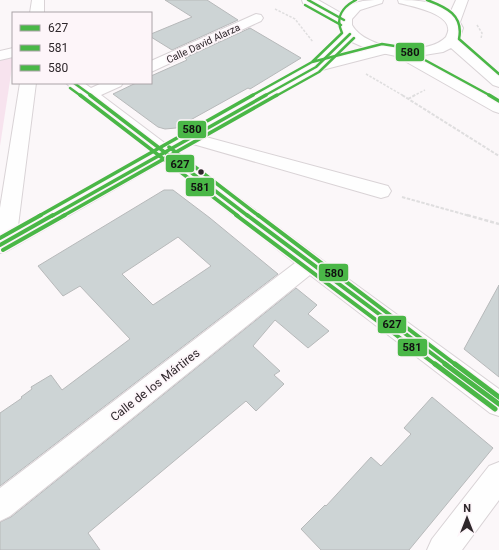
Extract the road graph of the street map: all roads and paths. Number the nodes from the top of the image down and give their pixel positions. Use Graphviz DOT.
graph roads {
  1 [pos="38,0"];
  2 [pos="308,0"];
  3 [pos="377,0"];
  4 [pos="404,0"];
  5 [pos="462,0"];
  6 [pos="270,6"];
  7 [pos="36,12"];
  8 [pos="256,18"];
  9 [pos="344,20"];
  10 [pos="453,22"];
  11 [pos="474,22"];
  12 [pos="350,34"];
  13 [pos="452,41"];
  14 [pos="480,41"];
  15 [pos="383,50"];
  16 [pos="12,52"];
  17 [pos="400,52"];
  18 [pos="0,56"];
  19 [pos="152,67"];
  20 [pos="316,67"];
  21 [pos="362,72"];
  22 [pos="499,82"];
  23 [pos="39,84"];
  24 [pos="75,84"];
  25 [pos="113,84"];
  26 [pos="28,88"];
  27 [pos="88,95"];
  28 [pos="499,108"];
  29 [pos="191,138"];
  30 [pos="165,152"];
  31 [pos="499,156"];
  32 [pos="381,191"];
  33 [pos="499,224"];
  34 [pos="2,243"];
  35 [pos="310,263"];
  36 [pos="499,404"];
  37 [pos="499,476"];
  38 [pos="0,506"];
  39 [pos="443,550"];
  1 -- 7 [label="main road"];
  2 -- 9 [label="main road"];
  3 -- 9 [label="main road"];
  4 -- 10 [label="main road"];
  5 -- 10 [label="main road"];
  6 -- 20 [label="path"];
  8 -- 19 [label="main road, Calle David Alarza"];
  9 -- 12 [label="main road"];
  10 -- 13 [label="main road"];
  11 -- 14 [label="path"];
  12 -- 15 [label="main road"];
  12 -- 20 [label="main road"];
  13 -- 17 [label="main road"];
  13 -- 22 [label="main road"];
  15 -- 17 [label="main road"];
  15 -- 20 [label="main road"];
  16 -- 18 [label="main road"];
  17 -- 28 [label="main road"];
  20 -- 29 [label="main road"];
  21 -- 31 [label="path"];
  23 -- 26 [label="main road"];
  24 -- 27 [label="main road"];
  25 -- 27 [label="main road"];
  26 -- 34 [label="main road"];
  27 -- 30 [label="main road"];
  29 -- 30 [label="main road"];
  29 -- 32 [label="main road"];
  30 -- 34 [label="main road"];
  30 -- 35 [label="main road"];
  32 -- 33 [label="path"];
  35 -- 36 [label="main road"];
  35 -- 38 [label="main road, Calle de los Mártires"];
  37 -- 39 [label="main road"];
}
